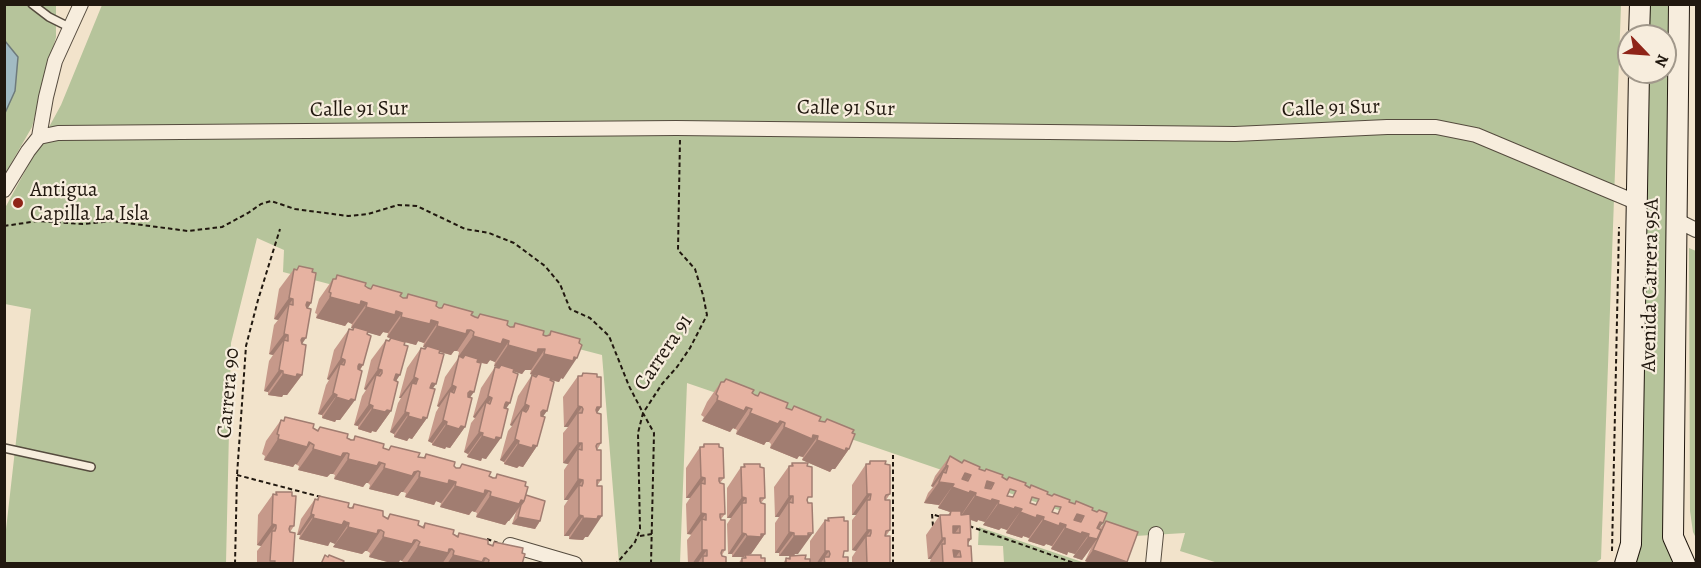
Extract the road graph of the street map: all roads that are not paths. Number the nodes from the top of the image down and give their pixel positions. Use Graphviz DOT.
graph roads {
  1 [pos="32,4"];
  2 [pos="81,4"];
  3 [pos="1640,4"];
  4 [pos="1679,4"];
  5 [pos="1640,24"];
  6 [pos="69,27"];
  7 [pos="1638,84"];
  8 [pos="39,137"];
  9 [pos="4,190"];
  10 [pos="1629,200"];
  11 [pos="1676,220"];
  12 [pos="1696,230"];
  13 [pos="4,448"];
  14 [pos="91,467"];
  15 [pos="1156,534"];
  16 [pos="510,545"];
  17 [pos="1627,560"];
  18 [pos="575,564"];
  19 [pos="1153,564"];
  20 [pos="1685,564"];
  1 -- 6 [label="lane"];
  2 -- 6 [label="street"];
  3 -- 5 [label="main road"];
  4 -- 11 [label="main road, Avenida Carrera 95A"];
  6 -- 8 [label="street"];
  7 -- 10 [label="main road, Avenida Carrera 95A"];
  8 -- 9 [label="street"];
  8 -- 10 [label="street, Calle 91 Sur"];
  10 -- 17 [label="main road, Avenida Carrera 95A"];
  11 -- 12 [label="street"];
  11 -- 20 [label="main road, Avenida Carrera 95A"];
  13 -- 14 [label="lane"];
  15 -- 19 [label="street"];
  16 -- 18 [label="street"];
}
